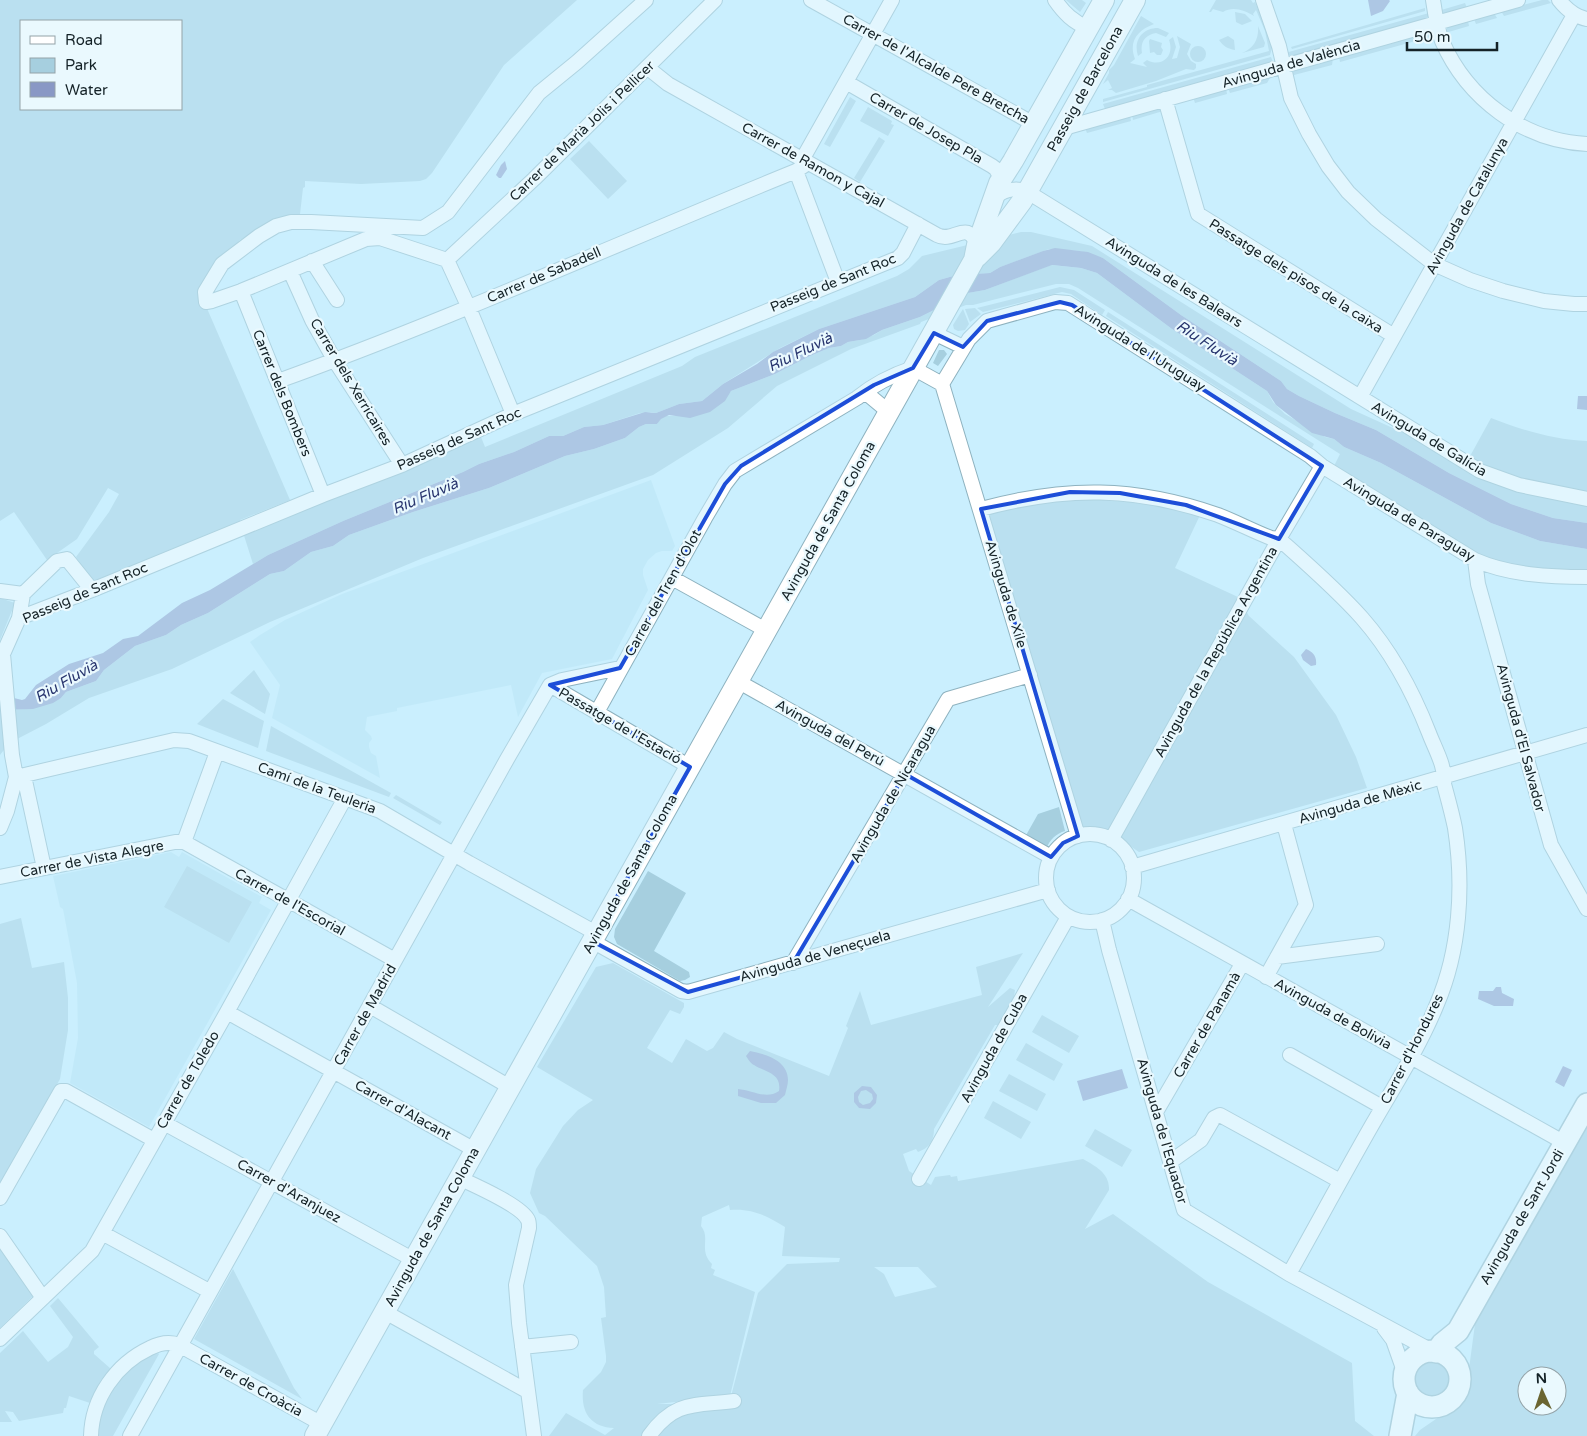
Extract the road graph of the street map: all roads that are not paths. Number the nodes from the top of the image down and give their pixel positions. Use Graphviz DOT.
graph roads {
  1 [pos="646,0"];
  2 [pos="715,0"];
  3 [pos="811,0"];
  4 [pos="892,0"];
  5 [pos="1055,0"];
  6 [pos="1104,0"];
  7 [pos="1135,0"];
  8 [pos="1263,0"];
  9 [pos="1433,0"];
  10 [pos="1518,0"];
  11 [pos="1560,0"];
  12 [pos="1581,17"];
  13 [pos="1437,23"];
  14 [pos="1088,28"];
  15 [pos="872,35"];
  16 [pos="1284,66"];
  17 [pos="648,68"];
  18 [pos="846,82"];
  19 [pos="1165,100"];
  20 [pos="1514,122"];
  21 [pos="1034,124"];
  22 [pos="1064,128"];
  23 [pos="1587,144"];
  24 [pos="1014,161"];
  25 [pos="802,165"];
  26 [pos="1031,184"];
  27 [pos="995,191"];
  28 [pos="918,224"];
  29 [pos="971,246"];
  30 [pos="447,260"];
  31 [pos="312,261"];
  32 [pos="1434,264"];
  33 [pos="290,270"];
  34 [pos="838,282"];
  35 [pos="241,292"];
  36 [pos="337,300"];
  37 [pos="1587,304"];
  38 [pos="469,308"];
  39 [pos="934,333"];
  40 [pos="1394,336"];
  41 [pos="963,347"];
  42 [pos="335,361"];
  43 [pos="913,368"];
  44 [pos="278,381"];
  45 [pos="942,384"];
  46 [pos="865,392"];
  47 [pos="1360,397"];
  48 [pos="889,412"];
  49 [pos="513,414"];
  50 [pos="402,465"];
  51 [pos="1322,466"];
  52 [pos="322,495"];
  53 [pos="1587,499"];
  54 [pos="981,509"];
  55 [pos="1279,539"];
  56 [pos="1475,560"];
  57 [pos="1587,577"];
  58 [pos="672,578"];
  59 [pos="92,590"];
  60 [pos="0,591"];
  61 [pos="23,594"];
  62 [pos="19,618"];
  63 [pos="766,630"];
  64 [pos="620,668"];
  65 [pos="1030,675"];
  66 [pos="739,682"];
  67 [pos="550,685"];
  68 [pos="597,712"];
  69 [pos="1587,735"];
  70 [pos="217,752"];
  71 [pos="1526,752"];
  72 [pos="690,766"];
  73 [pos="905,774"];
  74 [pos="20,777"];
  75 [pos="1444,777"];
  76 [pos="345,798"];
  77 [pos="1284,824"];
  78 [pos="0,828"];
  79 [pos="1078,836"];
  80 [pos="1111,840"];
  81 [pos="184,842"];
  82 [pos="454,854"];
  83 [pos="1050,857"];
  84 [pos="1132,867"];
  85 [pos="44,868"];
  86 [pos="0,877"];
  87 [pos="1048,890"];
  88 [pos="1128,899"];
  89 [pos="289,902"];
  90 [pos="1587,909"];
  91 [pos="1068,916"];
  92 [pos="1102,920"];
  93 [pos="594,937"];
  94 [pos="1377,944"];
  95 [pos="1277,957"];
  96 [pos="395,960"];
  97 [pos="794,963"];
  98 [pos="1242,964"];
  99 [pos="1266,977"];
  100 [pos="370,1006"];
  101 [pos="227,1012"];
  102 [pos="1290,1055"];
  103 [pos="1410,1058"];
  104 [pos="333,1071"];
  105 [pos="510,1087"];
  106 [pos="1587,1104"];
  107 [pos="1382,1107"];
  108 [pos="1156,1112"];
  109 [pos="164,1123"];
  110 [pos="154,1140"];
  111 [pos="1565,1142"];
  112 [pos="475,1150"];
  113 [pos="1170,1162"];
  114 [pos="459,1178"];
  115 [pos="919,1179"];
  116 [pos="271,1181"];
  117 [pos="1340,1181"];
  118 [pos="0,1198"];
  119 [pos="102,1232"];
  120 [pos="0,1236"];
  121 [pos="414,1260"];
  122 [pos="1289,1274"];
  123 [pos="210,1290"];
  124 [pos="43,1298"];
  125 [pos="384,1312"];
  126 [pos="1382,1325"];
  127 [pos="1458,1331"];
  128 [pos="0,1339"];
  129 [pos="570,1342"];
  130 [pos="180,1345"];
  131 [pos="522,1347"];
  132 [pos="1434,1351"];
  133 [pos="1456,1364"];
  134 [pos="1406,1384"];
  135 [pos="527,1392"];
  136 [pos="734,1401"];
  137 [pos="1432,1407"];
  138 [pos="319,1430"];
  139 [pos="91,1436"];
  140 [pos="130,1436"];
  141 [pos="534,1436"];
  142 [pos="649,1436"];
  143 [pos="1400,1436"];
  1 -- 35 [label="street"];
  2 -- 17 [label="street, Carrer de Marià Jolis i Pellicer"];
  3 -- 15 [label="street, Carrer de l'Alcalde Pere Bretcha"];
  4 -- 15 [label="street"];
  5 -- 14 [label="street"];
  6 -- 14 [label="main road, Passeig de Barcelona"];
  7 -- 22 [label="main road, Passeig de Barcelona"];
  8 -- 16 [label="street"];
  9 -- 13 [label="street"];
  10 -- 13 [label="street, Avinguda de València"];
  11 -- 12 [label="street"];
  12 -- 20 [label="street, Avinguda de Catalunya"];
  13 -- 16 [label="street, Avinguda de València"];
  13 -- 20 [label="street"];
  14 -- 21 [label="main road, Passeig de Barcelona"];
  15 -- 18 [label="street"];
  15 -- 21 [label="street, Carrer de l'Alcalde Pere Bretcha"];
  16 -- 19 [label="street, Avinguda de València"];
  16 -- 32 [label="street"];
  17 -- 25 [label="street, Carrer de Ramon y Cajal"];
  17 -- 30 [label="street, Carrer de Marià Jolis i Pellicer"];
  18 -- 25 [label="street"];
  18 -- 27 [label="street, Carrer de Josep Pla"];
  19 -- 22 [label="street, Avinguda de València"];
  19 -- 40 [label="street, Passatge dels pisos de la caixa"];
  20 -- 23 [label="street"];
  20 -- 32 [label="street, Avinguda de Catalunya"];
  21 -- 24 [label="main road, Passeig de Barcelona"];
  22 -- 26 [label="main road, Passeig de Barcelona"];
  24 -- 26 [label="street"];
  24 -- 27 [label="main road, Passeig de Barcelona"];
  25 -- 28 [label="street, Carrer de Ramon y Cajal"];
  25 -- 34 [label="street"];
  25 -- 38 [label="street, Carrer de Sabadell"];
  26 -- 27 [label="street"];
  26 -- 29 [label="main road, Passeig de Barcelona"];
  26 -- 47 [label="street, Avinguda de les Balears"];
  27 -- 29 [label="main road, Passeig de Barcelona"];
  28 -- 29 [label="street, Carrer de Ramon y Cajal"];
  28 -- 34 [label="street, Passeig de Sant Roc"];
  29 -- 39 [label="main road, Avinguda de Santa Coloma"];
  30 -- 31 [label="street"];
  30 -- 38 [label="street"];
  31 -- 33 [label="street"];
  31 -- 36 [label="street"];
  32 -- 37 [label="street"];
  32 -- 40 [label="street, Avinguda de Catalunya"];
  33 -- 35 [label="street"];
  33 -- 42 [label="street, Carrer dels Xerricaires"];
  34 -- 49 [label="street, Passeig de Sant Roc"];
  35 -- 44 [label="street, Carrer dels Bombers"];
  38 -- 42 [label="street, Carrer de Sabadell"];
  38 -- 49 [label="street"];
  39 -- 41 [label="street"];
  39 -- 43 [label="main road, Avinguda de Santa Coloma"];
  40 -- 47 [label="street, Avinguda de Catalunya"];
  41 -- 45 [label="street, Avinguda de l'Uruguay"];
  41 -- 51 [label="street, Avinguda de l'Uruguay"];
  42 -- 44 [label="street, Carrer de Sabadell"];
  42 -- 50 [label="street, Carrer dels Xerricaires"];
  43 -- 45 [label="street"];
  43 -- 46 [label="street, Carrer del Tren d'Olot"];
  43 -- 48 [label="main road, Avinguda de Santa Coloma"];
  44 -- 52 [label="street, Carrer dels Bombers"];
  45 -- 54 [label="street, Avinguda de Xile"];
  46 -- 48 [label="street"];
  46 -- 58 [label="street, Carrer del Tren d'Olot"];
  47 -- 53 [label="street, Avinguda de Galícia"];
  48 -- 63 [label="main road, Avinguda de Santa Coloma"];
  49 -- 50 [label="street, Passeig de Sant Roc"];
  50 -- 52 [label="street, Passeig de Sant Roc"];
  51 -- 55 [label="street, Avinguda de la República Argentina"];
  51 -- 56 [label="street, Avinguda de Paraguay"];
  52 -- 59 [label="street, Passeig de Sant Roc"];
  54 -- 55 [label="street, Carrer d'Hondures"];
  54 -- 65 [label="street, Avinguda de Xile"];
  55 -- 75 [label="street, Carrer d'Hondures"];
  55 -- 80 [label="street, Avinguda de la República Argentina"];
  56 -- 57 [label="street, Avinguda de Paraguay"];
  56 -- 71 [label="street, Avinguda d'El Salvador"];
  58 -- 63 [label="street"];
  58 -- 64 [label="street, Carrer del Tren d'Olot"];
  59 -- 61 [label="street"];
  59 -- 62 [label="street, Passeig de Sant Roc"];
  60 -- 61 [label="street"];
  61 -- 62 [label="street"];
  62 -- 74 [label="street, Passeig de Sant Roc"];
  63 -- 66 [label="main road, Avinguda de Santa Coloma"];
  64 -- 67 [label="street, Carrer del Tren d'Olot"];
  64 -- 68 [label="street, Carrer del Tren d'Olot"];
  65 -- 73 [label="street, Avinguda de Nicaragua"];
  65 -- 79 [label="street, Avinguda de Xile"];
  66 -- 72 [label="main road, Avinguda de Santa Coloma"];
  66 -- 73 [label="street, Avinguda del Perú"];
  67 -- 68 [label="street, Passatge de l'Estació"];
  67 -- 82 [label="street, Carrer de Madrid"];
  68 -- 72 [label="street, Passatge de l'Estació"];
  69 -- 71 [label="street, Avinguda de Mèxic"];
  70 -- 74 [label="street, Camí de la Teuleria"];
  70 -- 76 [label="street, Camí de la Teuleria"];
  70 -- 81 [label="street"];
  71 -- 75 [label="street, Avinguda de Mèxic"];
  71 -- 90 [label="street, Avinguda d'El Salvador"];
  72 -- 93 [label="main road, Avinguda de Santa Coloma"];
  73 -- 83 [label="street, Avinguda del Perú"];
  73 -- 97 [label="street, Avinguda de Nicaragua"];
  74 -- 78 [label="street"];
  74 -- 85 [label="street"];
  75 -- 77 [label="street, Avinguda de Mèxic"];
  75 -- 103 [label="street, Carrer d'Hondures"];
  76 -- 82 [label="street, Camí de la Teuleria"];
  76 -- 89 [label="street, Carrer de Toledo"];
  77 -- 84 [label="street, Avinguda de Mèxic"];
  77 -- 95 [label="street"];
  79 -- 80 [label="street"];
  79 -- 83 [label="street"];
  80 -- 84 [label="street"];
  81 -- 85 [label="street, Carrer de Vista Alegre"];
  81 -- 89 [label="street, Carrer de l'Escorial"];
  82 -- 93 [label="street, Camí de la Teuleria"];
  82 -- 96 [label="street, Carrer de Madrid"];
  83 -- 87 [label="street"];
  84 -- 88 [label="street"];
  85 -- 86 [label="street, Carrer de Vista Alegre"];
  87 -- 91 [label="street"];
  87 -- 97 [label="street, Avinguda de Veneçuela"];
  88 -- 92 [label="street"];
  88 -- 98 [label="street, Avinguda de Bolivia"];
  89 -- 96 [label="street, Carrer de l'Escorial"];
  89 -- 101 [label="street, Carrer de Toledo"];
  91 -- 92 [label="street"];
  91 -- 115 [label="street, Avinguda de Cuba"];
  92 -- 108 [label="street, Avinguda de l'Equador"];
  93 -- 97 [label="street, Avinguda de Veneçuela"];
  93 -- 105 [label="main road, Avinguda de Santa Coloma"];
  94 -- 95 [label="street"];
  95 -- 99 [label="street"];
  96 -- 100 [label="street, Carrer de Madrid"];
  98 -- 99 [label="street, Avinguda de Bolivia"];
  98 -- 108 [label="street, Carrer de Panamà"];
  99 -- 103 [label="street, Avinguda de Bolivia"];
  100 -- 104 [label="street, Carrer de Madrid"];
  100 -- 105 [label="street"];
  101 -- 104 [label="street, Carrer d'Alacant"];
  101 -- 109 [label="street, Carrer de Toledo"];
  102 -- 107 [label="street"];
  103 -- 107 [label="street, Carrer d'Hondures"];
  103 -- 111 [label="street, Avinguda de Bolivia"];
  104 -- 112 [label="street, Carrer d'Alacant"];
  104 -- 116 [label="street, Carrer de Madrid"];
  105 -- 112 [label="main road, Avinguda de Santa Coloma"];
  106 -- 111 [label="main road, Avinguda de Sant Jordi"];
  107 -- 117 [label="street, Carrer d'Hondures"];
  108 -- 113 [label="street, Avinguda de l'Equador"];
  109 -- 110 [label="street, Carrer de Toledo"];
  109 -- 116 [label="street, Carrer d'Aranjuez"];
  110 -- 118 [label="street"];
  110 -- 119 [label="street, Carrer de Toledo"];
  111 -- 127 [label="main road, Avinguda de Sant Jordi"];
  112 -- 114 [label="main road, Avinguda de Santa Coloma"];
  113 -- 117 [label="street"];
  113 -- 122 [label="street, Avinguda de l'Equador"];
  114 -- 121 [label="main road, Avinguda de Santa Coloma"];
  114 -- 131 [label="street"];
  116 -- 121 [label="street, Carrer d'Aranjuez"];
  116 -- 123 [label="street, Carrer de Madrid"];
  117 -- 122 [label="street, Carrer d'Hondures"];
  119 -- 123 [label="street"];
  119 -- 124 [label="street, Carrer de Toledo"];
  120 -- 124 [label="street"];
  121 -- 125 [label="main road, Avinguda de Santa Coloma"];
  122 -- 126 [label="street, Avinguda de l'Equador"];
  123 -- 130 [label="street, Carrer de Madrid"];
  124 -- 128 [label="street, Carrer de Toledo"];
  125 -- 135 [label="street"];
  125 -- 138 [label="main road, Avinguda de Santa Coloma"];
  126 -- 132 [label="street, Avinguda de l'Equador"];
  126 -- 134 [label="street, Avinguda de l'Equador"];
  127 -- 132 [label="main road, Avinguda de Sant Jordi"];
  127 -- 133 [label="main road, Avinguda de Sant Jordi"];
  129 -- 131 [label="street"];
  130 -- 138 [label="street, Carrer de Croàcia"];
  130 -- 139 [label="street"];
  130 -- 140 [label="street, Carrer de Madrid"];
  131 -- 135 [label="street"];
  132 -- 133 [label="main road"];
  132 -- 134 [label="main road"];
  133 -- 137 [label="main road"];
  134 -- 137 [label="main road"];
  134 -- 143 [label="main road"];
  135 -- 141 [label="street"];
  136 -- 142 [label="street"];
  137 -- 143 [label="main road"];
}
